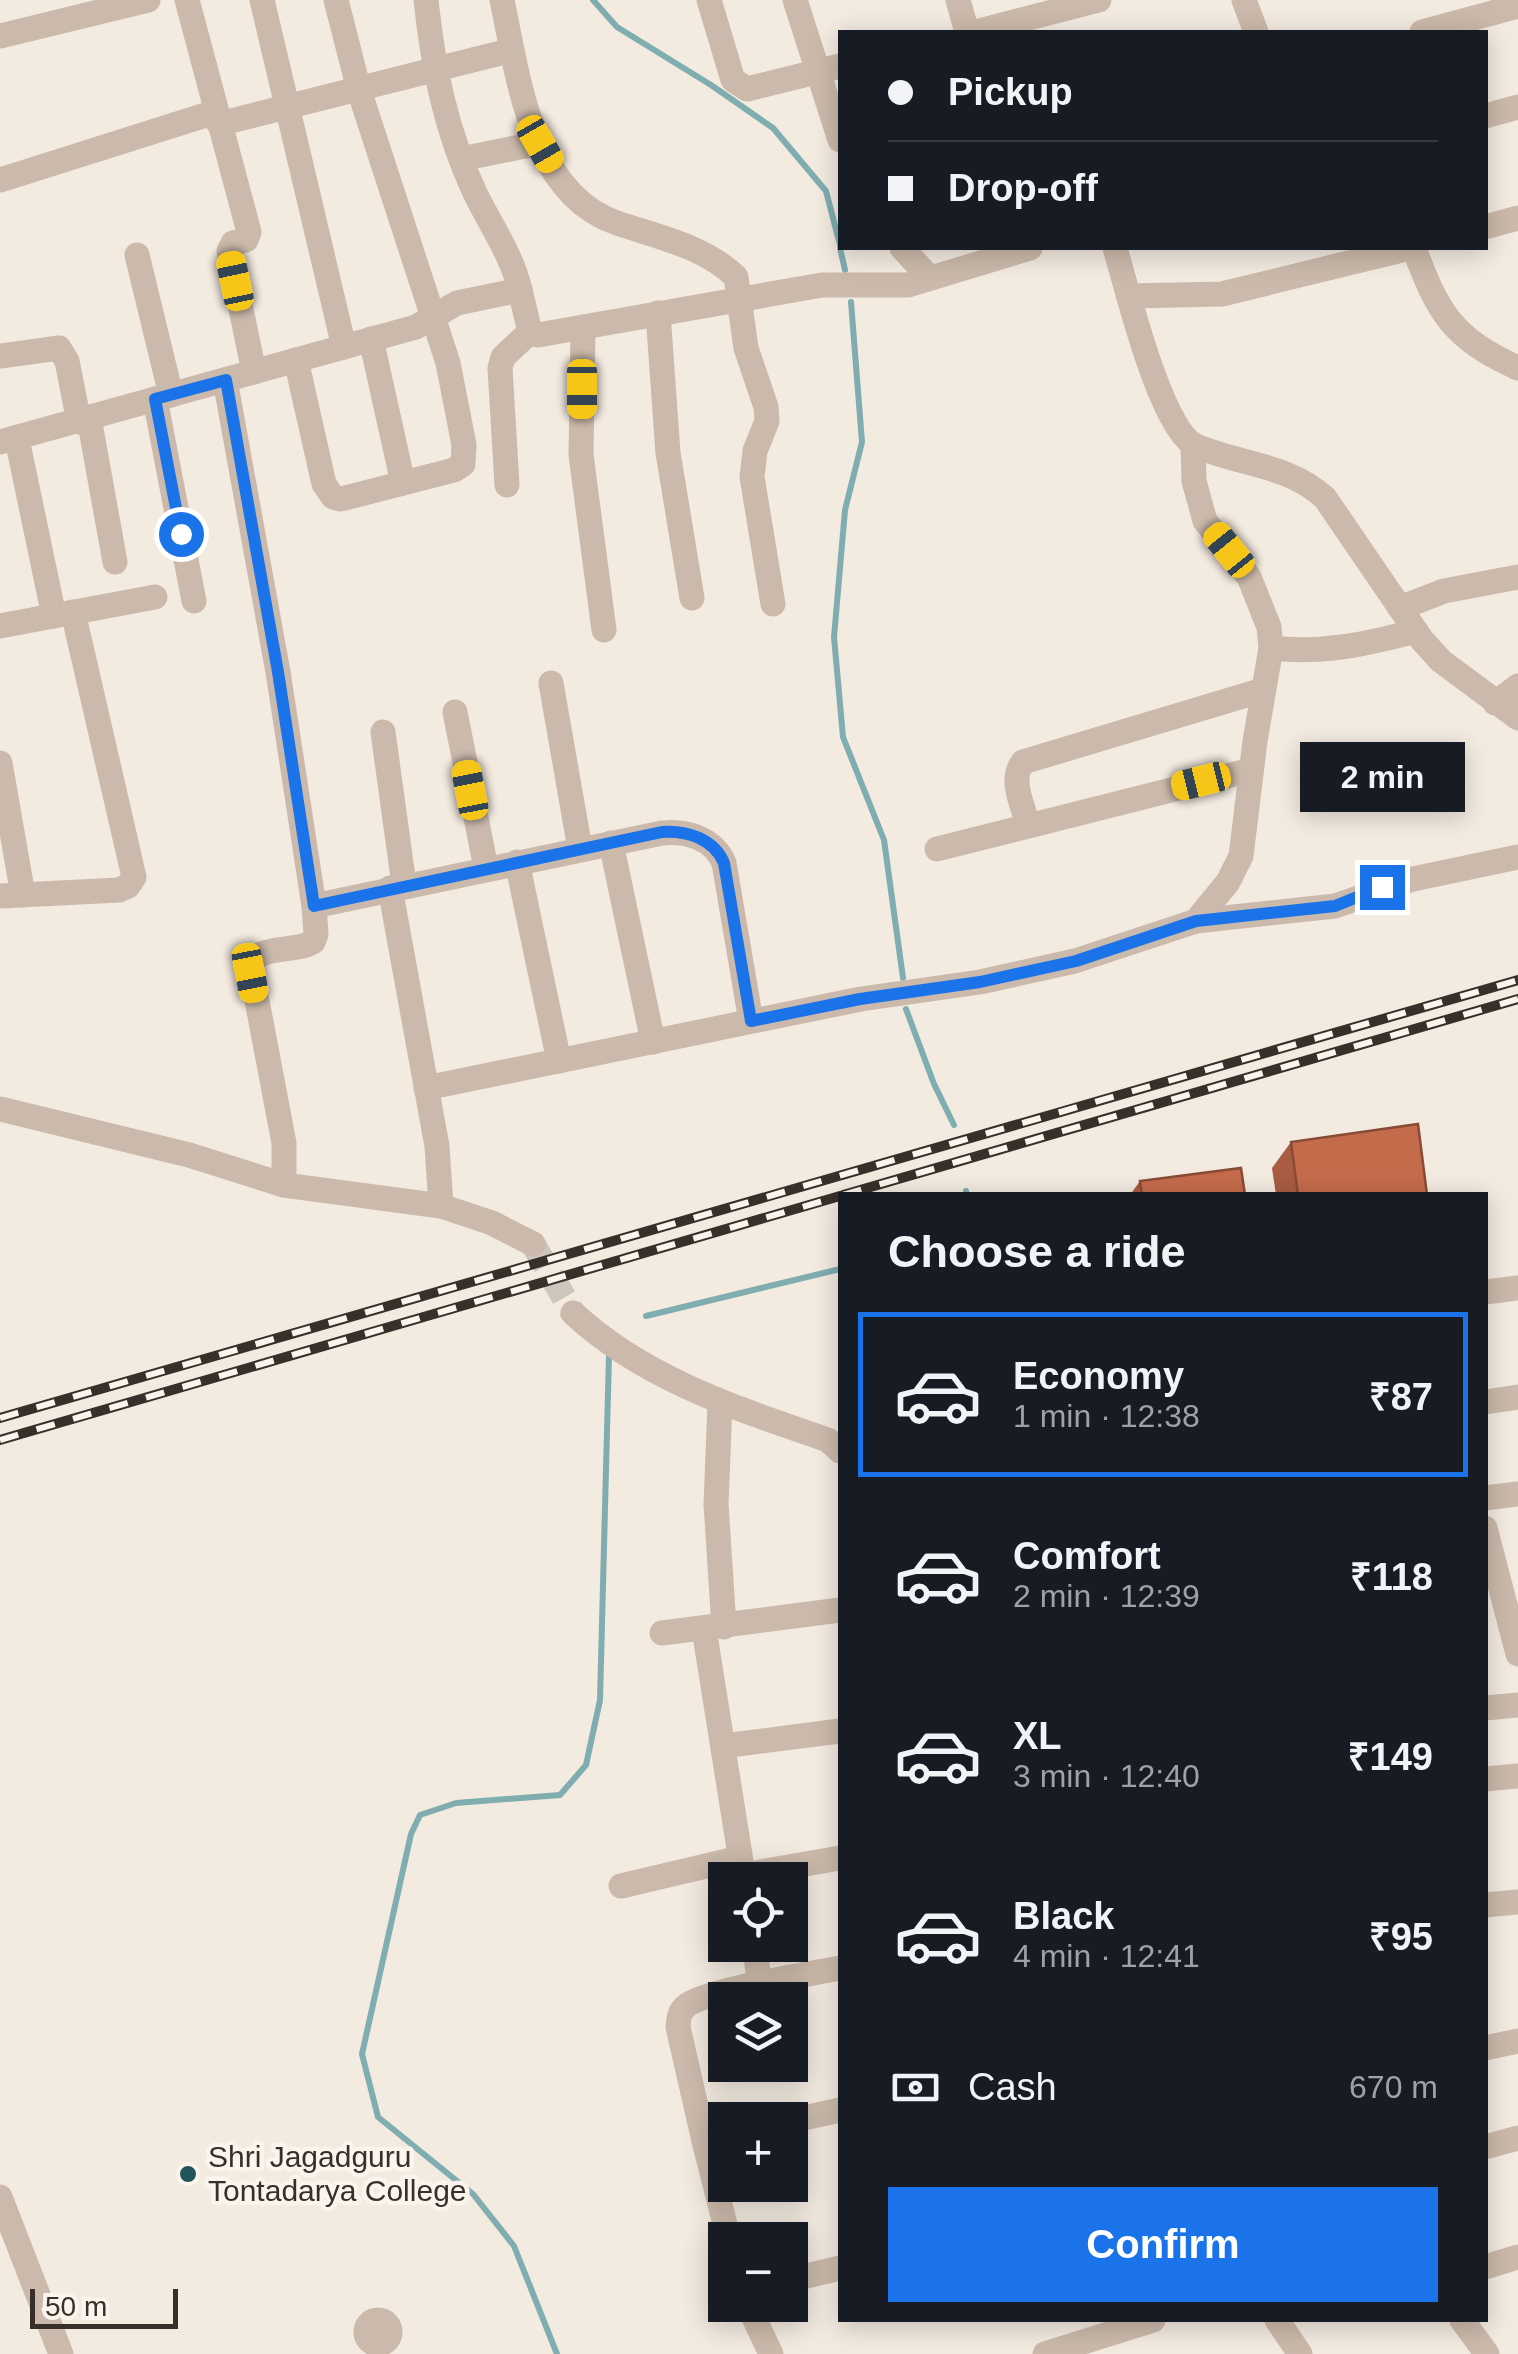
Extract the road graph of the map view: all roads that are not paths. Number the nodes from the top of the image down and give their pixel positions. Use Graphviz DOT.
graph roads {
  1 [pos="148,0"];
  2 [pos="188,0"];
  3 [pos="262,0"];
  4 [pos="336,0"];
  5 [pos="426,0"];
  6 [pos="502,0"];
  7 [pos="709,0"];
  8 [pos="795,0"];
  9 [pos="958,0"];
  10 [pos="1099,0"];
  11 [pos="1244,0"];
  12 [pos="1518,6"];
  13 [pos="1044,16"];
  14 [pos="966,30"];
  15 [pos="984,30"];
  16 [pos="1255,30"];
  17 [pos="1429,30"];
  18 [pos="0,36"];
  19 [pos="512,50"];
  20 [pos="828,69"];
  21 [pos="434,70"];
  22 [pos="359,90"];
  23 [pos="290,107"];
  24 [pos="1518,107"];
  25 [pos="1488,115"];
  26 [pos="219,124"];
  27 [pos="838,128"];
  28 [pos="540,144"];
  29 [pos="461,159"];
  30 [pos="0,180"];
  31 [pos="1518,218"];
  32 [pos="1488,226"];
  33 [pos="904,250"];
  34 [pos="1116,250"];
  35 [pos="1404,250"];
  36 [pos="1413,250"];
  37 [pos="996,252"];
  38 [pos="137,255"];
  39 [pos="930,278"];
  40 [pos="520,290"];
  41 [pos="1129,296"];
  42 [pos="740,298"];
  43 [pos="658,313"];
  44 [pos="432,318"];
  45 [pos="583,326"];
  46 [pos="530,332"];
  47 [pos="371,340"];
  48 [pos="344,347"];
  49 [pos="0,356"];
  50 [pos="296,360"];
  51 [pos="1518,368"];
  52 [pos="254,372"];
  53 [pos="226,380"];
  54 [pos="163,397"];
  55 [pos="84,420"];
  56 [pos="9,440"];
  57 [pos="1193,445"];
  58 [pos="403,483"];
  59 [pos="506,485"];
  60 [pos="114,562"];
  61 [pos="1518,577"];
  62 [pos="155,597"];
  63 [pos="692,598"];
  64 [pos="194,601"];
  65 [pos="773,604"];
  66 [pos="1400,608"];
  67 [pos="64,614"];
  68 [pos="0,626"];
  69 [pos="604,630"];
  70 [pos="1416,631"];
  71 [pos="1271,648"];
  72 [pos="550,683"];
  73 [pos="1518,686"];
  74 [pos="1263,690"];
  75 [pos="1495,703"];
  76 [pos="455,712"];
  77 [pos="1518,718"];
  78 [pos="382,732"];
  79 [pos="0,763"];
  80 [pos="1251,770"];
  81 [pos="1028,826"];
  82 [pos="611,842"];
  83 [pos="580,849"];
  84 [pos="937,849"];
  85 [pos="1518,857"];
  86 [pos="517,862"];
  87 [pos="486,868"];
  88 [pos="397,887"];
  89 [pos="12,895"];
  90 [pos="314,906"];
  91 [pos="1196,921"];
  92 [pos="751,1021"];
  93 [pos="652,1042"];
  94 [pos="559,1061"];
  95 [pos="426,1088"];
  96 [pos="0,1110"];
  97 [pos="284,1185"];
  98 [pos="440,1206"];
  99 [pos="533,1244"];
  100 [pos="1518,1288"];
  101 [pos="1488,1292"];
  102 [pos="573,1313"];
  103 [pos="1518,1397"];
  104 [pos="1488,1402"];
  105 [pos="720,1403"];
  106 [pos="838,1448"];
  107 [pos="1518,1494"];
  108 [pos="1488,1498"];
  109 [pos="1488,1541"];
  110 [pos="1502,1601"];
  111 [pos="838,1610"];
  112 [pos="714,1628"];
  113 [pos="662,1633"];
  114 [pos="1518,1654"];
  115 [pos="1518,1704"];
  116 [pos="1488,1708"];
  117 [pos="838,1731"];
  118 [pos="723,1746"];
  119 [pos="1518,1776"];
  120 [pos="1488,1779"];
  121 [pos="838,1858"];
  122 [pos="742,1862"];
  123 [pos="808,1862"];
  124 [pos="708,1875"];
  125 [pos="621,1886"];
  126 [pos="1518,1902"];
  127 [pos="1488,1905"];
  128 [pos="838,1968"];
  129 [pos="770,1982"];
  130 [pos="708,1997"];
  131 [pos="1518,2040"];
  132 [pos="1488,2047"];
  133 [pos="838,2110"];
  134 [pos="808,2117"];
  135 [pos="708,2120"];
  136 [pos="1518,2138"];
  137 [pos="1488,2146"];
  138 [pos="0,2197"];
  139 [pos="1518,2257"];
  140 [pos="1488,2266"];
  141 [pos="838,2268"];
  142 [pos="808,2276"];
  143 [pos="756,2322"];
  144 [pos="1147,2322"];
  145 [pos="1278,2322"];
  146 [pos="1463,2322"];
  147 [pos="1476,2351"];
  148 [pos="62,2354"];
  149 [pos="770,2354"];
  150 [pos="1045,2354"];
  151 [pos="1300,2354"];
  1 -- 18 [label="street"];
  2 -- 26 [label="street"];
  3 -- 23 [label="street"];
  4 -- 22 [label="street"];
  5 -- 21 [label="street"];
  6 -- 19 [label="street"];
  7 -- 20 [label="street"];
  8 -- 20 [label="street"];
  9 -- 14 [label="street"];
  10 -- 13 [label="street"];
  11 -- 16 [label="street"];
  12 -- 17 [label="street"];
  13 -- 15 [label="street"];
  19 -- 21 [label="street"];
  19 -- 28 [label="street"];
  20 -- 27 [label="street"];
  21 -- 22 [label="street"];
  21 -- 29 [label="street"];
  22 -- 23 [label="street"];
  22 -- 44 [label="street"];
  23 -- 26 [label="street"];
  23 -- 48 [label="street"];
  24 -- 25 [label="street"];
  26 -- 30 [label="street"];
  26 -- 52 [label="street"];
  28 -- 29 [label="street"];
  28 -- 42 [label="street"];
  29 -- 40 [label="street"];
  31 -- 32 [label="street"];
  33 -- 39 [label="street"];
  34 -- 41 [label="street"];
  35 -- 41 [label="street"];
  36 -- 51 [label="street"];
  37 -- 39 [label="street"];
  38 -- 54 [label="street"];
  39 -- 42 [label="street"];
  40 -- 44 [label="street"];
  40 -- 46 [label="street"];
  41 -- 57 [label="street"];
  42 -- 43 [label="street"];
  42 -- 65 [label="street"];
  43 -- 45 [label="street"];
  43 -- 63 [label="street"];
  44 -- 47 [label="street"];
  44 -- 58 [label="street"];
  45 -- 46 [label="street"];
  45 -- 69 [label="street"];
  46 -- 59 [label="street"];
  47 -- 48 [label="street"];
  47 -- 58 [label="street"];
  48 -- 50 [label="street"];
  49 -- 55 [label="street"];
  50 -- 52 [label="street"];
  50 -- 58 [label="street"];
  52 -- 53 [label="street"];
  53 -- 54 [label="street"];
  53 -- 90 [label="street"];
  54 -- 55 [label="street"];
  54 -- 64 [label="street"];
  55 -- 56 [label="street"];
  55 -- 60 [label="street"];
  56 -- 67 [label="street"];
  57 -- 66 [label="street"];
  57 -- 71 [label="street"];
  61 -- 66 [label="street"];
  62 -- 67 [label="street"];
  66 -- 70 [label="street"];
  67 -- 68 [label="street"];
  67 -- 89 [label="street"];
  70 -- 71 [label="street"];
  70 -- 75 [label="street"];
  71 -- 74 [label="street"];
  72 -- 83 [label="street"];
  73 -- 75 [label="street"];
  74 -- 80 [label="street"];
  74 -- 81 [label="street"];
  75 -- 77 [label="street"];
  76 -- 87 [label="street"];
  78 -- 88 [label="street"];
  79 -- 89 [label="street"];
  80 -- 81 [label="street"];
  80 -- 91 [label="street"];
  81 -- 84 [label="street"];
  82 -- 83 [label="street"];
  82 -- 92 [label="street"];
  82 -- 93 [label="street"];
  83 -- 86 [label="street"];
  85 -- 91 [label="street"];
  86 -- 87 [label="street"];
  86 -- 94 [label="street"];
  87 -- 88 [label="street"];
  88 -- 90 [label="street"];
  88 -- 95 [label="street"];
  90 -- 97 [label="street"];
  91 -- 92 [label="street"];
  92 -- 93 [label="street"];
  93 -- 94 [label="street"];
  94 -- 95 [label="street"];
  95 -- 98 [label="street"];
  96 -- 97 [label="street"];
  97 -- 98 [label="street"];
  98 -- 99 [label="street"];
  100 -- 101 [label="street"];
  102 -- 105 [label="street"];
  103 -- 104 [label="street"];
  105 -- 106 [label="street"];
  105 -- 112 [label="street"];
  107 -- 108 [label="street"];
  109 -- 110 [label="street"];
  110 -- 114 [label="street"];
  111 -- 112 [label="street"];
  112 -- 113 [label="street"];
  112 -- 118 [label="street"];
  115 -- 116 [label="street"];
  117 -- 118 [label="street"];
  118 -- 122 [label="street"];
  119 -- 120 [label="street"];
  121 -- 123 [label="street"];
  124 -- 125 [label="street"];
  126 -- 127 [label="street"];
  128 -- 129 [label="street"];
  130 -- 135 [label="street"];
  131 -- 132 [label="street"];
  133 -- 134 [label="street"];
  136 -- 137 [label="street"];
  138 -- 148 [label="street"];
  139 -- 140 [label="street"];
  141 -- 142 [label="street"];
  143 -- 149 [label="street"];
  144 -- 150 [label="street"];
  145 -- 151 [label="street"];
  146 -- 147 [label="street"];
}
